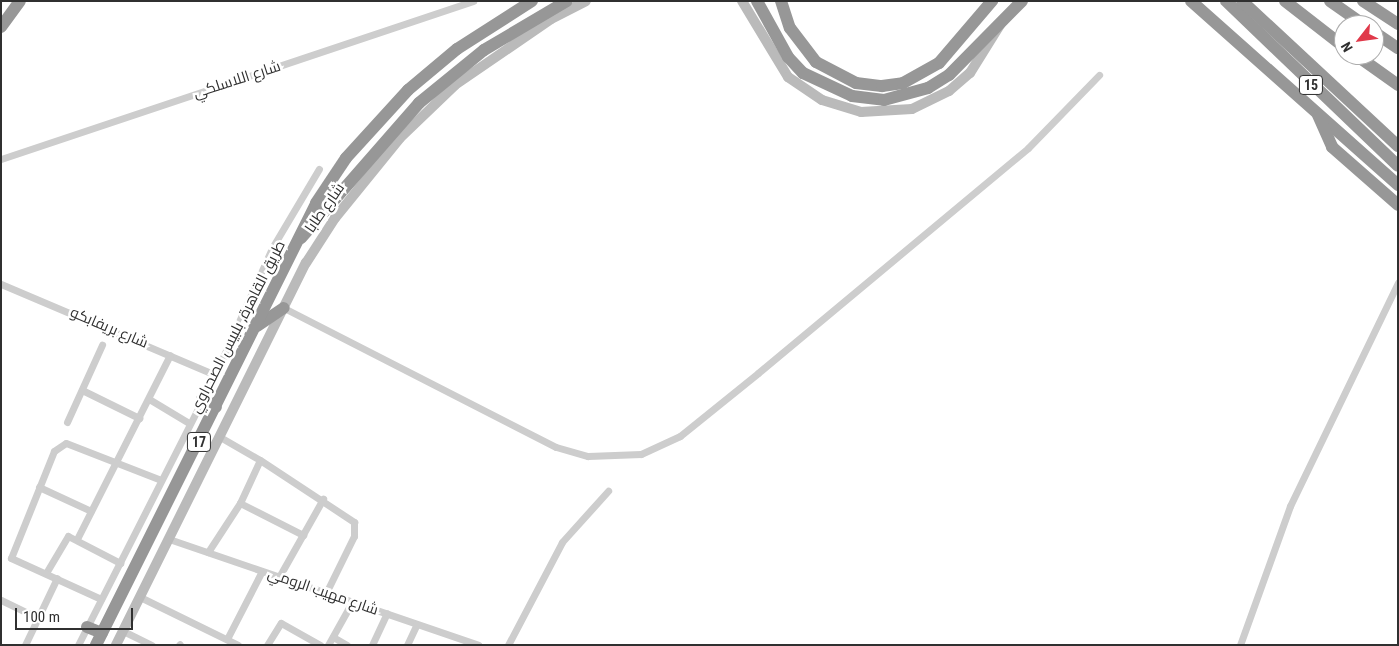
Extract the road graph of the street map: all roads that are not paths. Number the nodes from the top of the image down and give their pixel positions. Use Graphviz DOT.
graph roads {
  1 [pos="20,1"];
  2 [pos="474,1"];
  3 [pos="532,1"];
  4 [pos="567,1"];
  5 [pos="586,1"];
  6 [pos="742,1"];
  7 [pos="757,1"];
  8 [pos="781,1"];
  9 [pos="992,1"];
  10 [pos="1022,1"];
  11 [pos="1182,1"];
  12 [pos="1191,1"];
  13 [pos="1226,1"];
  14 [pos="1242,1"];
  15 [pos="1285,1"];
  16 [pos="1330,1"];
  17 [pos="1363,1"];
  18 [pos="549,15"];
  19 [pos="1350,15"];
  20 [pos="1002,20"];
  21 [pos="1212,20"];
  22 [pos="1398,24"];
  23 [pos="1,27"];
  24 [pos="1334,39"];
  25 [pos="1384,39"];
  26 [pos="1398,48"];
  27 [pos="1370,65"];
  28 [pos="1098,76"];
  29 [pos="1398,84"];
  30 [pos="1318,115"];
  31 [pos="1398,146"];
  32 [pos="1,159"];
  33 [pos="1398,166"];
  34 [pos="319,169"];
  35 [pos="1398,185"];
  36 [pos="1398,205"];
  37 [pos="301,238"];
  38 [pos="1,284"];
  39 [pos="1398,284"];
  40 [pos="284,308"];
  41 [pos="257,326"];
  42 [pos="102,345"];
  43 [pos="170,355"];
  44 [pos="216,375"];
  45 [pos="82,390"];
  46 [pos="149,399"];
  47 [pos="202,399"];
  48 [pos="216,406"];
  49 [pos="139,418"];
  50 [pos="67,422"];
  51 [pos="189,423"];
  52 [pos="220,437"];
  53 [pos="260,460"];
  54 [pos="117,462"];
  55 [pos="161,480"];
  56 [pos="39,487"];
  57 [pos="608,491"];
  58 [pos="323,498"];
  59 [pos="240,504"];
  60 [pos="91,511"];
  61 [pos="303,535"];
  62 [pos="77,539"];
  63 [pos="169,539"];
  64 [pos="208,552"];
  65 [pos="120,562"];
  66 [pos="262,571"];
  67 [pos="46,573"];
  68 [pos="279,576"];
  69 [pos="57,578"];
  70 [pos="326,593"];
  71 [pos="140,597"];
  72 [pos="101,599"];
  73 [pos="352,602"];
  74 [pos="2,603"];
  75 [pos="387,613"];
  76 [pos="38,618"];
  77 [pos="417,624"];
  78 [pos="87,627"];
  79 [pos="123,631"];
  80 [pos="333,637"];
  81 [pos="99,639"];
  82 [pos="227,639"];
  83 [pos="24,645"];
  84 [pos="78,645"];
  85 [pos="116,645"];
  86 [pos="152,645"];
  87 [pos="238,645"];
  88 [pos="267,645"];
  89 [pos="320,645"];
  90 [pos="328,645"];
  91 [pos="347,645"];
  92 [pos="372,645"];
  93 [pos="407,645"];
  94 [pos="478,645"];
  95 [pos="508,645"];
  96 [pos="1240,645"];
  1 -- 23 [label="highway"];
  2 -- 32 [label="street, شارع اللاسلكي"];
  3 -- 37 [label="highway"];
  4 -- 18 [label="highway"];
  5 -- 18 [label="street, شارع طابا"];
  6 -- 20 [label="street"];
  7 -- 20 [label="highway"];
  8 -- 9 [label="highway"];
  10 -- 20 [label="highway"];
  11 -- 21 [label="highway"];
  12 -- 21 [label="highway, 15"];
  13 -- 33 [label="highway, 15"];
  14 -- 31 [label="highway"];
  15 -- 24 [label="highway"];
  16 -- 19 [label="highway"];
  17 -- 22 [label="highway"];
  18 -- 37 [label="highway"];
  18 -- 40 [label="street, شارع طابا"];
  21 -- 30 [label="highway, 15"];
  25 -- 26 [label="highway"];
  27 -- 29 [label="highway"];
  28 -- 40 [label="street"];
  30 -- 35 [label="highway, 15"];
  30 -- 36 [label="highway"];
  34 -- 44 [label="street"];
  37 -- 41 [label="highway, طريق القاهرة, بلبيس الصحراوي / 17"];
  38 -- 43 [label="street, شارع بريفابكو"];
  39 -- 96 [label="street"];
  40 -- 41 [label="highway"];
  40 -- 52 [label="street, شارع طابا"];
  41 -- 48 [label="highway, طريق القاهرة, بلبيس الصحراوي / 17"];
  42 -- 45 [label="street"];
  43 -- 44 [label="street, شارع بريفابكو"];
  43 -- 46 [label="street"];
  44 -- 47 [label="street"];
  45 -- 49 [label="street"];
  45 -- 50 [label="street"];
  46 -- 49 [label="street"];
  46 -- 51 [label="street"];
  47 -- 48 [label="highway"];
  47 -- 51 [label="street"];
  48 -- 81 [label="highway, طريق القاهرة, بلبيس الصحراوي / 17"];
  49 -- 54 [label="street"];
  51 -- 55 [label="street"];
  52 -- 53 [label="street"];
  52 -- 63 [label="street, شارع طابا"];
  53 -- 58 [label="street"];
  53 -- 59 [label="street"];
  54 -- 55 [label="street"];
  54 -- 56 [label="street"];
  54 -- 60 [label="street"];
  55 -- 65 [label="street"];
  56 -- 60 [label="street"];
  56 -- 67 [label="street"];
  57 -- 95 [label="street"];
  58 -- 61 [label="street"];
  58 -- 70 [label="street"];
  59 -- 61 [label="street"];
  59 -- 64 [label="street"];
  60 -- 62 [label="street"];
  61 -- 68 [label="street"];
  62 -- 65 [label="street"];
  62 -- 67 [label="street"];
  63 -- 64 [label="street, شارع مهيب الرومي"];
  63 -- 71 [label="street, شارع طابا"];
  64 -- 66 [label="street, شارع مهيب الرومي"];
  65 -- 72 [label="street"];
  66 -- 68 [label="street, شارع مهيب الرومي"];
  66 -- 82 [label="street"];
  67 -- 69 [label="street"];
  68 -- 70 [label="street, شارع مهيب الرومي"];
  69 -- 72 [label="street"];
  69 -- 76 [label="street"];
  70 -- 73 [label="street, شارع مهيب الرومي"];
  71 -- 79 [label="street, شارع طابا"];
  71 -- 82 [label="street"];
  72 -- 78 [label="street"];
  73 -- 75 [label="street, شارع مهيب الرومي"];
  73 -- 80 [label="street"];
  74 -- 76 [label="street"];
  75 -- 77 [label="street, شارع مهيب الرومي"];
  75 -- 92 [label="street"];
  76 -- 83 [label="street"];
  77 -- 93 [label="street"];
  77 -- 94 [label="street, شارع مهيب الرومي"];
  78 -- 81 [label="highway"];
  78 -- 84 [label="street"];
  79 -- 85 [label="street, شارع طابا"];
  79 -- 86 [label="street"];
  80 -- 90 [label="street"];
  80 -- 91 [label="street"];
  82 -- 87 [label="street"];
  88 -- 89 [label="street"];
}
